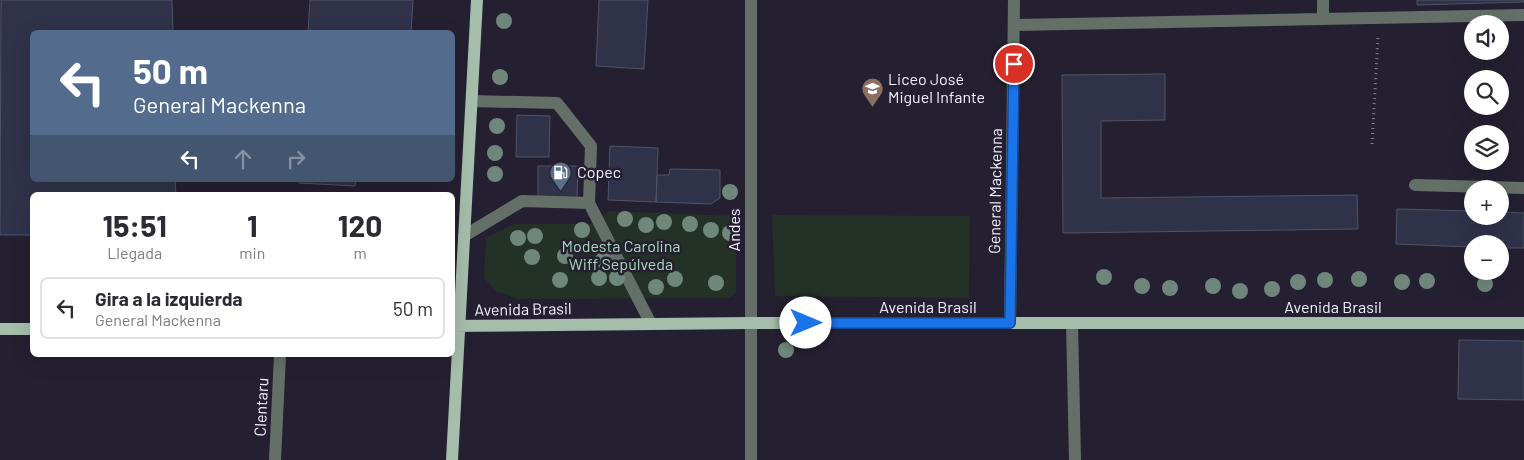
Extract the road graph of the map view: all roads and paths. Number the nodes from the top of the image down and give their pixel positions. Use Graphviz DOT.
graph roads {
  1 [pos="477,0"];
  2 [pos="751,0"];
  3 [pos="1014,0"];
  4 [pos="1324,0"];
  5 [pos="1524,15"];
  6 [pos="1324,19"];
  7 [pos="1014,24"];
  8 [pos="1378,46"];
  9 [pos="472,101"];
  10 [pos="1372,144"];
  11 [pos="1415,184"];
  12 [pos="1524,188"];
  13 [pos="589,202"];
  14 [pos="464,236"];
  15 [pos="750,323"];
  16 [pos="1010,323"];
  17 [pos="1072,323"];
  18 [pos="1524,323"];
  19 [pos="651,324"];
  20 [pos="456,326"];
  21 [pos="0,329"];
  22 [pos="30,329"];
  23 [pos="280,357"];
  24 [pos="275,460"];
  25 [pos="452,460"];
  26 [pos="751,460"];
  27 [pos="1075,460"];
  1 -- 9 [label="main road"];
  2 -- 15 [label="street, Andes"];
  3 -- 7 [label="street, General Mackenna"];
  4 -- 6 [label="street"];
  5 -- 6 [label="street"];
  6 -- 7 [label="street"];
  7 -- 16 [label="street, General Mackenna"];
  8 -- 10 [label="path"];
  9 -- 13 [label="street"];
  9 -- 14 [label="main road"];
  11 -- 12 [label="street"];
  13 -- 14 [label="street"];
  13 -- 19 [label="street"];
  14 -- 20 [label="main road"];
  15 -- 16 [label="main road, Avenida Brasil"];
  15 -- 19 [label="main road, Avenida Brasil"];
  15 -- 26 [label="street, Andes"];
  16 -- 17 [label="main road, Avenida Brasil"];
  17 -- 18 [label="main road, Avenida Brasil"];
  17 -- 27 [label="street"];
  19 -- 20 [label="main road, Avenida Brasil"];
  20 -- 25 [label="main road"];
  21 -- 22 [label="main road"];
  23 -- 24 [label="street, Clentaru"];
}
